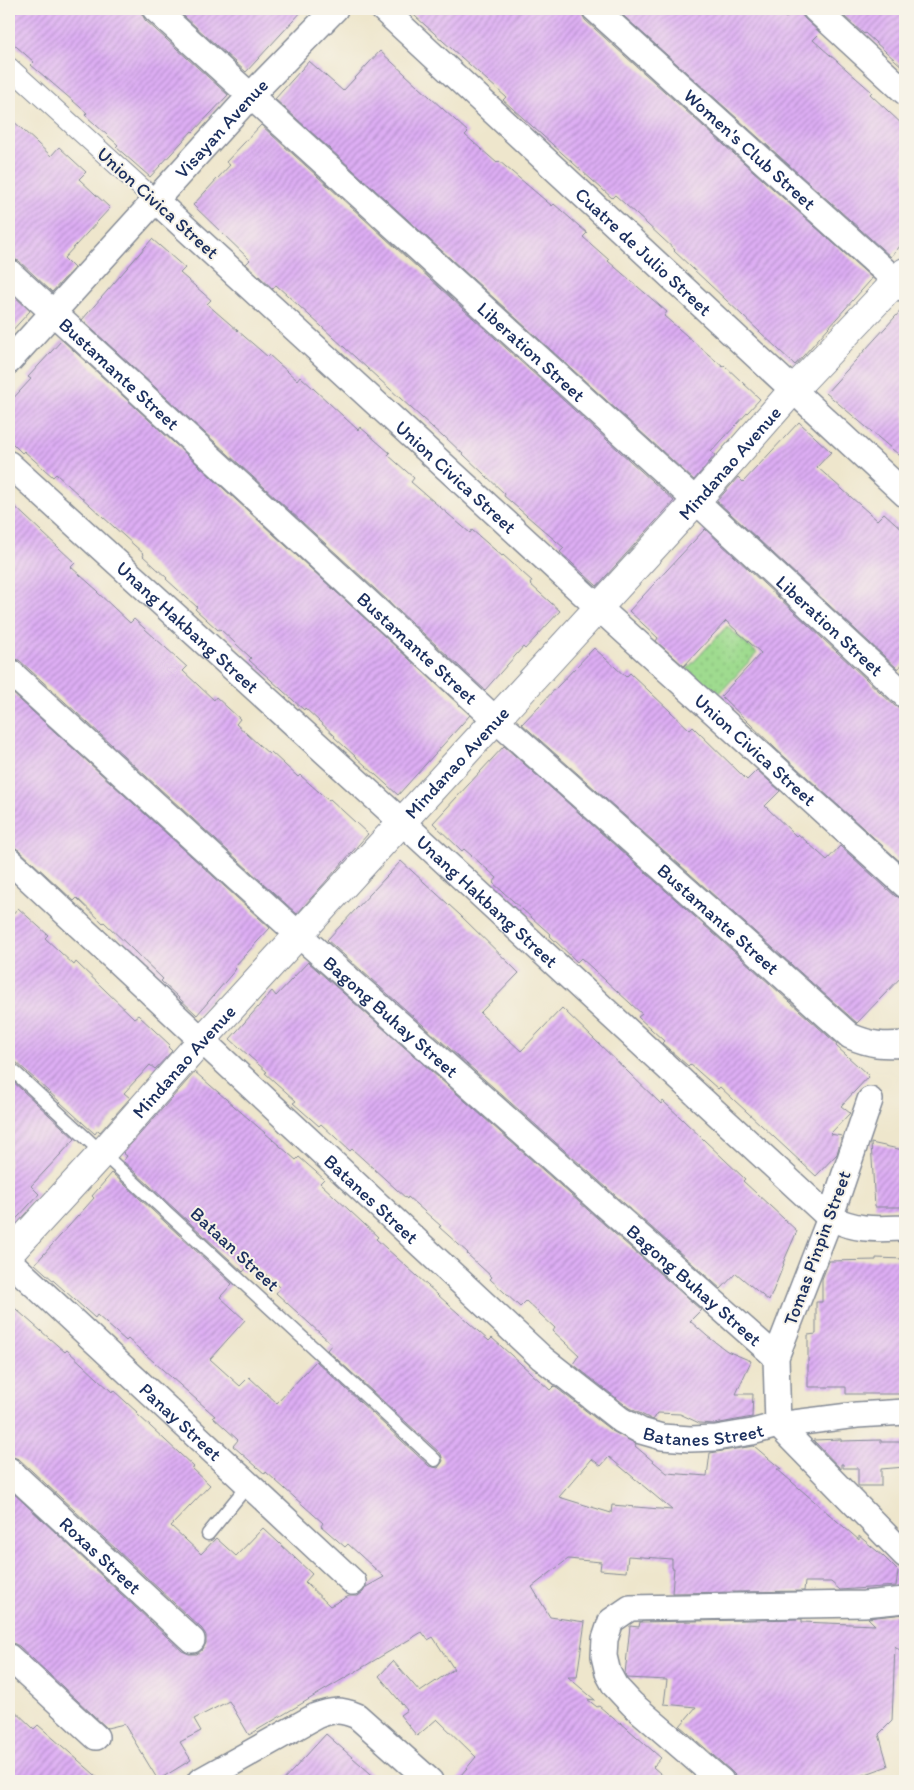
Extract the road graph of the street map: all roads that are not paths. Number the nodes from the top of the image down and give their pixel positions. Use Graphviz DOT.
graph roads {
  1 [pos="155,9"];
  2 [pos="335,9"];
  3 [pos="383,9"];
  4 [pos="595,9"];
  5 [pos="815,9"];
  6 [pos="9,67"];
  7 [pos="905,92"];
  8 [pos="251,95"];
  9 [pos="155,200"];
  10 [pos="9,272"];
  11 [pos="902,281"];
  12 [pos="52,313"];
  13 [pos="9,360"];
  14 [pos="794,389"];
  15 [pos="9,464"];
  16 [pos="905,494"];
  17 [pos="696,501"];
  18 [pos="598,608"];
  19 [pos="9,671"];
  20 [pos="905,695"];
  21 [pos="496,720"];
  22 [pos="402,822"];
  23 [pos="9,860"];
  24 [pos="905,885"];
  25 [pos="299,935"];
  26 [pos="202,1040"];
  27 [pos="894,1045"];
  28 [pos="9,1067"];
  29 [pos="870,1100"];
  30 [pos="103,1152"];
  31 [pos="830,1218"];
  32 [pos="905,1228"];
  33 [pos="9,1254"];
  34 [pos="9,1261"];
  35 [pos="776,1357"];
  36 [pos="905,1412"];
  37 [pos="778,1425"];
  38 [pos="435,1460"];
  39 [pos="9,1470"];
  40 [pos="248,1485"];
  41 [pos="208,1534"];
  42 [pos="905,1555"];
  43 [pos="353,1582"];
  44 [pos="905,1600"];
  45 [pos="192,1640"];
  46 [pos="9,1657"];
  47 [pos="96,1737"];
  48 [pos="200,1781"];
  49 [pos="430,1781"];
  50 [pos="721,1781"];
  1 -- 8 [label="street, Liberation Street"];
  2 -- 8 [label="street, Visayan Avenue"];
  3 -- 14 [label="street, Cuatre de Julio Street"];
  4 -- 11 [label="street, Women's Club Street"];
  5 -- 7 [label="street"];
  6 -- 9 [label="street, Union Civica Street"];
  8 -- 9 [label="street, Visayan Avenue"];
  8 -- 17 [label="street, Liberation Street"];
  9 -- 12 [label="street, Visayan Avenue"];
  9 -- 18 [label="street, Union Civica Street"];
  10 -- 12 [label="street, Bustamante Street"];
  11 -- 14 [label="street, Mindanao Avenue"];
  12 -- 13 [label="street, Visayan Avenue"];
  12 -- 21 [label="street, Bustamante Street"];
  14 -- 16 [label="street, Cuatre de Julio Street"];
  14 -- 17 [label="street, Mindanao Avenue"];
  15 -- 22 [label="street, Unang Hakbang Street"];
  17 -- 18 [label="street, Mindanao Avenue"];
  17 -- 20 [label="street, Liberation Street"];
  18 -- 21 [label="street, Mindanao Avenue"];
  18 -- 24 [label="street, Union Civica Street"];
  19 -- 25 [label="street, Bagong Buhay Street"];
  21 -- 22 [label="street, Mindanao Avenue"];
  21 -- 27 [label="street, Bustamante Street"];
  22 -- 25 [label="street, Mindanao Avenue"];
  22 -- 31 [label="street, Unang Hakbang Street"];
  23 -- 26 [label="street, Batanes Street"];
  25 -- 26 [label="street, Mindanao Avenue"];
  25 -- 35 [label="street, Bagong Buhay Street"];
  26 -- 30 [label="street, Mindanao Avenue"];
  26 -- 37 [label="street, Batanes Street"];
  28 -- 30 [label="lane, Bataan Street"];
  29 -- 31 [label="street, Tomas Pinpin Street"];
  30 -- 33 [label="street, Mindanao Avenue"];
  30 -- 38 [label="lane, Bataan Street"];
  31 -- 32 [label="street"];
  31 -- 35 [label="street, Tomas Pinpin Street"];
  34 -- 40 [label="street, Panay Street"];
  35 -- 37 [label="street, Tomas Pinpin Street"];
  36 -- 37 [label="street, Batanes Street"];
  37 -- 42 [label="street"];
  39 -- 45 [label="street, Roxas Street"];
  40 -- 41 [label="lane"];
  40 -- 43 [label="street, Panay Street"];
  44 -- 50 [label="street"];
  46 -- 47 [label="street"];
  48 -- 49 [label="street"];
}
